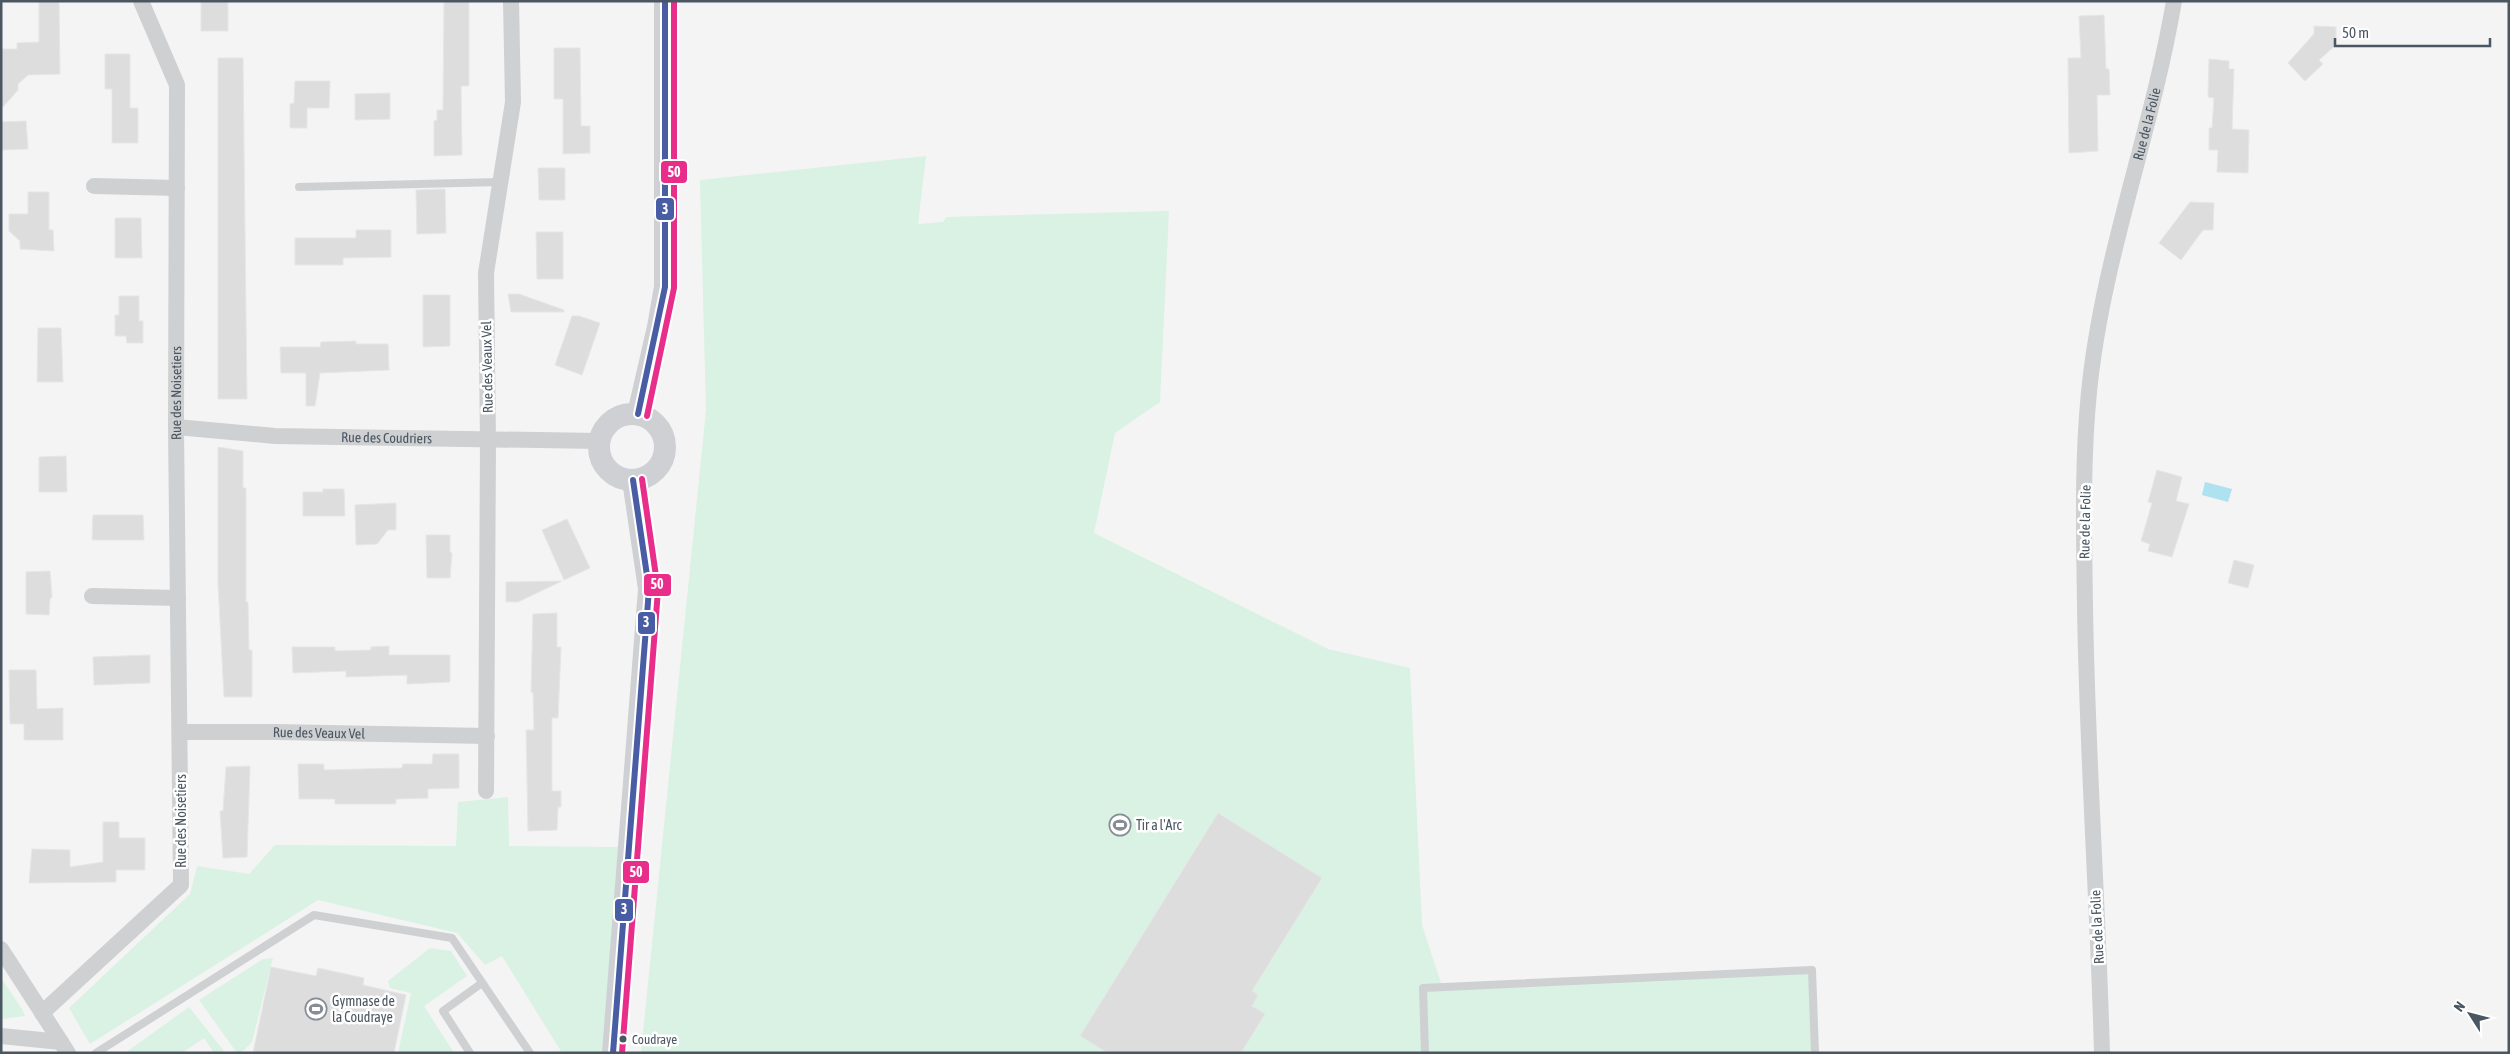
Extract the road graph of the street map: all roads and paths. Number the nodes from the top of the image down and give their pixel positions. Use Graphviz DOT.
graph roads {
  1 [pos="141,1"];
  2 [pos="511,1"];
  3 [pos="665,1"];
  4 [pos="2174,1"];
  5 [pos="500,182"];
  6 [pos="94,186"];
  7 [pos="299,187"];
  8 [pos="177,188"];
  9 [pos="638,414"];
  10 [pos="176,428"];
  11 [pos="488,441"];
  12 [pos="599,441"];
  13 [pos="633,480"];
  14 [pos="92,596"];
  15 [pos="178,598"];
  16 [pos="181,732"];
  17 [pos="487,736"];
  18 [pos="486,791"];
  19 [pos="1,949"];
  20 [pos="482,983"];
  21 [pos="42,1013"];
  22 [pos="1,1036"];
  23 [pos="64,1047"];
  24 [pos="96,1053"];
  25 [pos="470,1053"];
  26 [pos="530,1053"];
  27 [pos="613,1053"];
  28 [pos="1425,1053"];
  29 [pos="1815,1053"];
  30 [pos="2102,1053"];
  1 -- 8 [label="street, Rue des Noisetiers"];
  2 -- 5 [label="street, Rue des Veaux Vel"];
  3 -- 9 [label="street"];
  4 -- 30 [label="street, Rue de la Folie"];
  5 -- 7 [label="lane"];
  5 -- 11 [label="street, Rue des Veaux Vel"];
  6 -- 8 [label="street"];
  8 -- 10 [label="street, Rue des Noisetiers"];
  9 -- 12 [label="street"];
  9 -- 13 [label="street"];
  10 -- 11 [label="street, Rue des Coudriers"];
  10 -- 15 [label="street, Rue des Noisetiers"];
  11 -- 12 [label="street, Rue des Coudriers"];
  11 -- 17 [label="street, Rue des Veaux Vel"];
  12 -- 13 [label="street"];
  13 -- 27 [label="street"];
  14 -- 15 [label="street"];
  15 -- 16 [label="street, Rue des Noisetiers"];
  16 -- 17 [label="street, Rue des Veaux Vel"];
  16 -- 21 [label="street, Rue des Noisetiers"];
  17 -- 18 [label="street, Rue des Veaux Vel"];
  19 -- 21 [label="street"];
  20 -- 24 [label="lane"];
  20 -- 25 [label="lane"];
  20 -- 26 [label="lane"];
  21 -- 23 [label="street"];
  22 -- 23 [label="street"];
  28 -- 29 [label="lane"];
}
